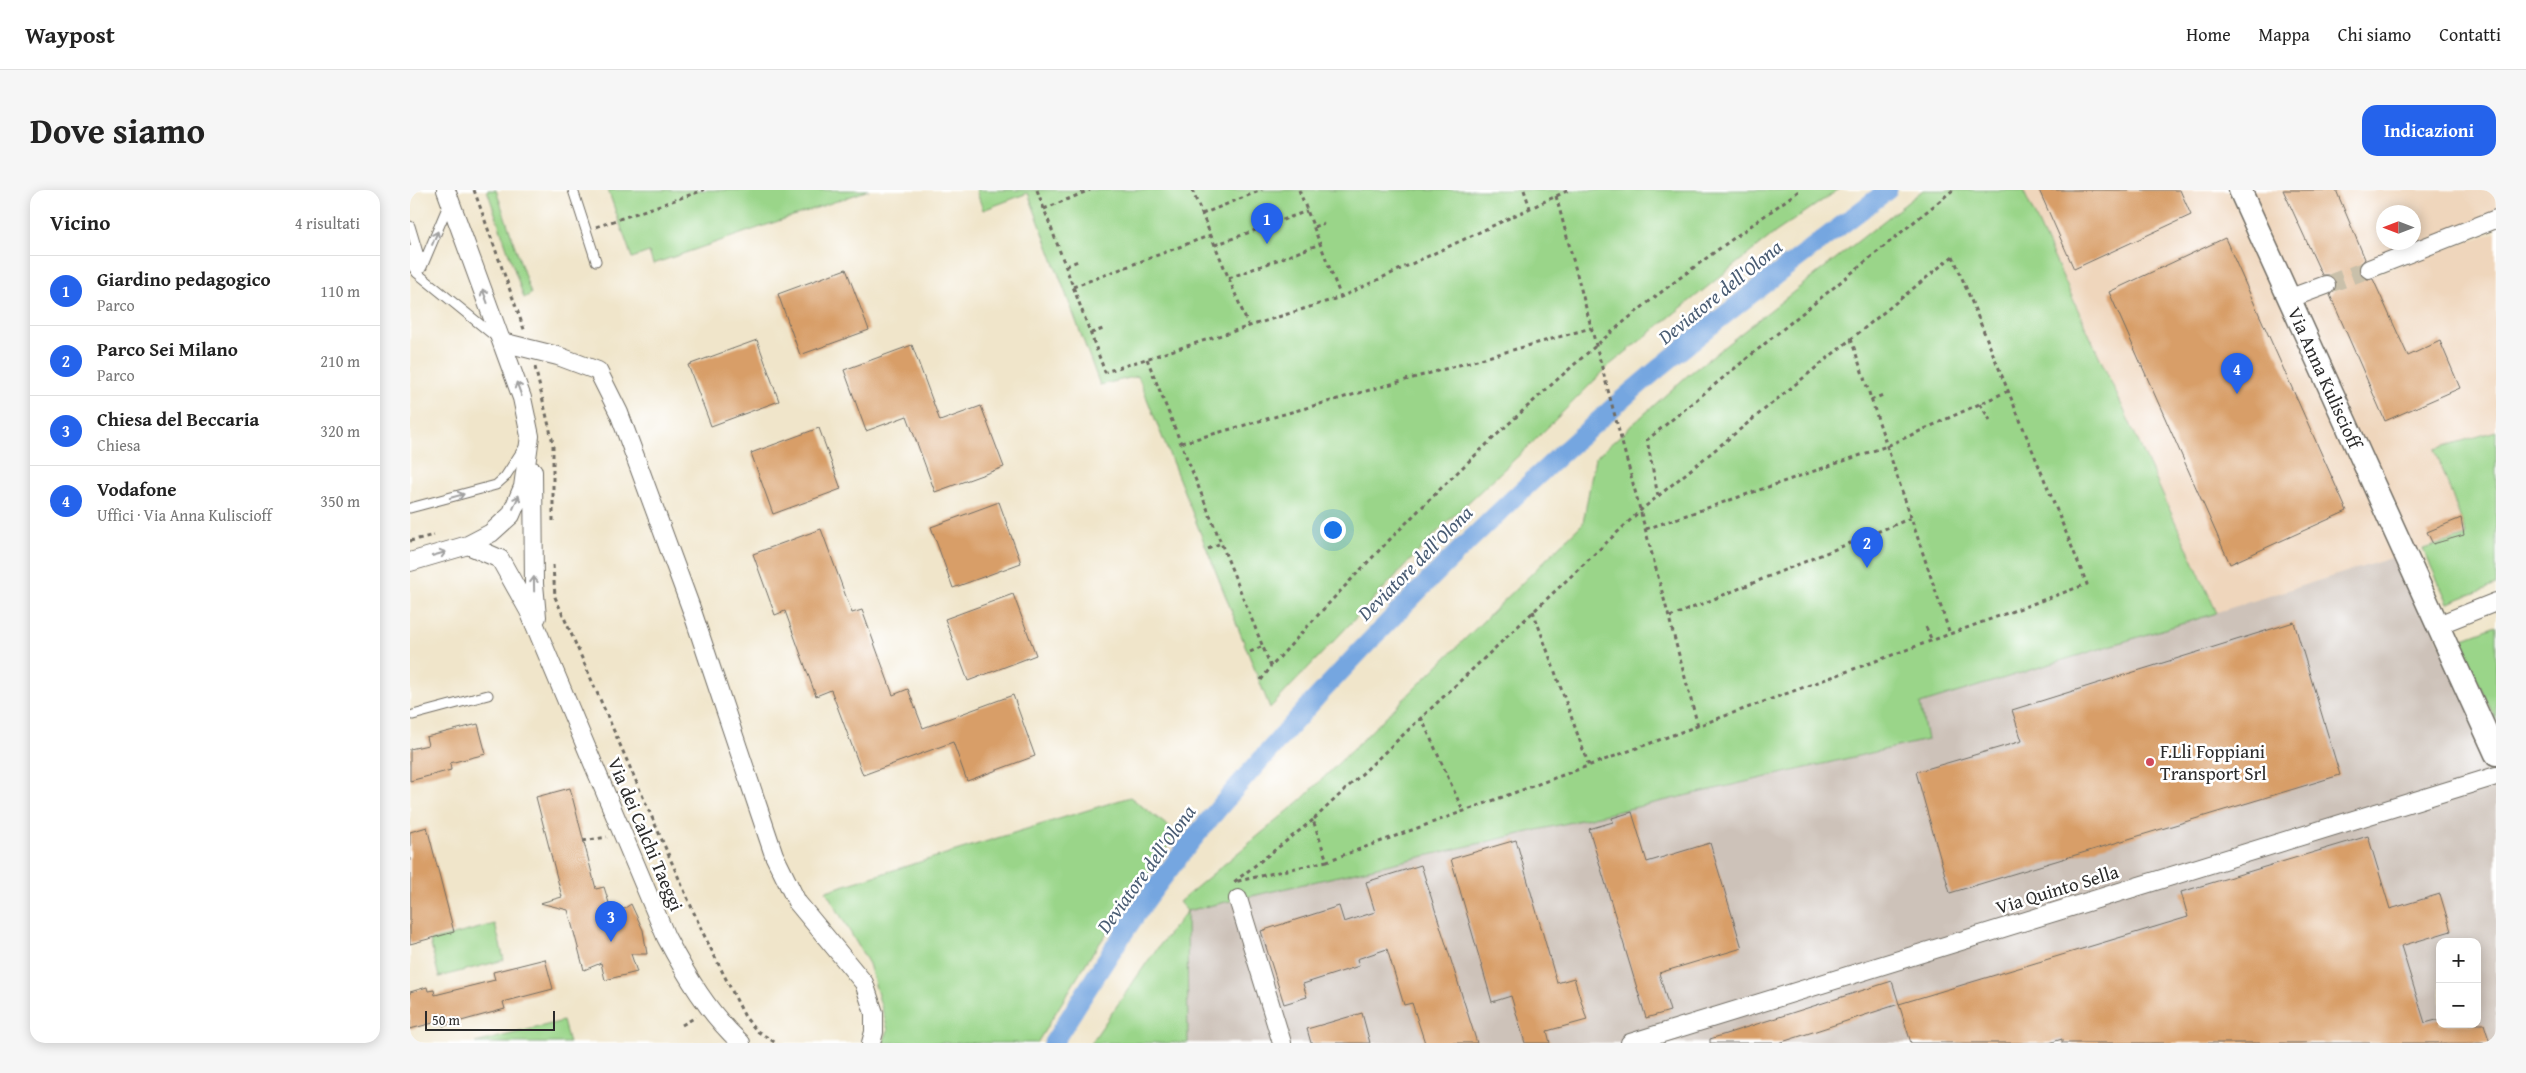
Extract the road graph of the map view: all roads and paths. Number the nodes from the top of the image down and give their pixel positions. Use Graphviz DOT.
graph roads {
  1 [pos="474,190"];
  2 [pos="572,190"];
  3 [pos="704,190"];
  4 [pos="1037,190"];
  5 [pos="1090,190"];
  6 [pos="1192,190"];
  7 [pos="1262,190"];
  8 [pos="1299,190"];
  9 [pos="1524,190"];
  10 [pos="1569,190"];
  11 [pos="1800,190"];
  12 [pos="1953,190"];
  13 [pos="2240,190"];
  14 [pos="448,196"];
  15 [pos="1556,196"];
  16 [pos="1530,208"];
  17 [pos="1044,209"];
  18 [pos="1308,211"];
  19 [pos="1202,214"];
  20 [pos="2496,219"];
  21 [pos="1324,223"];
  22 [pos="410,226"];
  23 [pos="1314,227"];
  24 [pos="586,230"];
  25 [pos="1211,235"];
  26 [pos="1320,244"];
  27 [pos="1215,245"];
  28 [pos="410,250"];
  29 [pos="596,261"];
  30 [pos="1078,261"];
  31 [pos="410,263"];
  32 [pos="1066,266"];
  33 [pos="2368,269"];
  34 [pos="413,271"];
  35 [pos="1229,278"];
  36 [pos="2326,285"];
  37 [pos="1073,287"];
  38 [pos="1341,297"];
  39 [pos="2288,299"];
  40 [pos="1249,327"];
  41 [pos="1591,328"];
  42 [pos="1103,329"];
  43 [pos="1091,333"];
  44 [pos="1851,339"];
  45 [pos="529,341"];
  46 [pos="502,342"];
  47 [pos="1596,345"];
  48 [pos="1147,359"];
  49 [pos="533,360"];
  50 [pos="2008,391"];
  51 [pos="1885,394"];
  52 [pos="1871,400"];
  53 [pos="1980,404"];
  54 [pos="1990,420"];
  55 [pos="530,436"];
  56 [pos="1181,442"];
  57 [pos="1887,446"];
  58 [pos="1658,496"];
  59 [pos="410,508"];
  60 [pos="1641,510"];
  61 [pos="1911,518"];
  62 [pos="552,526"];
  63 [pos="1646,529"];
  64 [pos="436,535"];
  65 [pos="410,541"];
  66 [pos="1221,543"];
  67 [pos="468,545"];
  68 [pos="1208,549"];
  69 [pos="410,562"];
  70 [pos="553,562"];
  71 [pos="2496,602"];
  72 [pos="1533,611"];
  73 [pos="1670,617"];
  74 [pos="2438,625"];
  75 [pos="1926,627"];
  76 [pos="539,632"];
  77 [pos="1950,634"];
  78 [pos="1932,641"];
  79 [pos="1263,646"];
  80 [pos="1250,652"];
  81 [pos="1271,667"];
  82 [pos="1261,680"];
  83 [pos="488,695"];
  84 [pos="410,704"];
  85 [pos="411,715"];
  86 [pos="1422,717"];
  87 [pos="1698,726"];
  88 [pos="2496,754"];
  89 [pos="1589,766"];
  90 [pos="2496,776"];
  91 [pos="1463,811"];
  92 [pos="1313,820"];
  93 [pos="607,837"];
  94 [pos="583,841"];
  95 [pos="1327,861"];
  96 [pos="1238,899"];
  97 [pos="701,1014"];
  98 [pos="682,1025"];
  99 [pos="738,1042"];
  100 [pos="776,1043"];
  101 [pos="871,1043"];
  102 [pos="1282,1043"];
  103 [pos="1630,1043"];
  1 -- 45 [label="path"];
  2 -- 24 [label="lane"];
  3 -- 24 [label="path"];
  4 -- 17 [label="path"];
  5 -- 17 [label="path"];
  6 -- 19 [label="path"];
  7 -- 19 [label="path"];
  8 -- 18 [label="path"];
  9 -- 16 [label="path"];
  10 -- 15 [label="path"];
  11 -- 47 [label="path"];
  12 -- 58 [label="path"];
  13 -- 39 [label="street, Via Anna Kuliscioff"];
  34 -- 14 [label="lane, one-way"];
  46 -- 14 [label="street, Via dei Calchi Taeggi, one-way"];
  15 -- 16 [label="path"];
  15 -- 41 [label="path"];
  16 -- 38 [label="path"];
  17 -- 32 [label="path"];
  18 -- 23 [label="path"];
  18 -- 27 [label="path"];
  19 -- 25 [label="path"];
  20 -- 33 [label="street"];
  21 -- 23 [label="path"];
  22 -- 34 [label="lane"];
  23 -- 26 [label="path"];
  24 -- 29 [label="lane"];
  25 -- 27 [label="path"];
  25 -- 37 [label="path"];
  26 -- 35 [label="path"];
  26 -- 38 [label="path"];
  27 -- 35 [label="path"];
  28 -- 34 [label="lane"];
  30 -- 32 [label="path"];
  31 -- 34 [label="lane"];
  32 -- 37 [label="path"];
  34 -- 46 [label="lane"];
  35 -- 40 [label="path"];
  36 -- 39 [label="street"];
  37 -- 43 [label="path"];
  38 -- 40 [label="path"];
  39 -- 74 [label="street, Via Anna Kuliscioff"];
  40 -- 48 [label="path"];
  41 -- 47 [label="path"];
  41 -- 56 [label="path"];
  42 -- 43 [label="path"];
  43 -- 48 [label="path"];
  44 -- 50 [label="path"];
  44 -- 52 [label="path"];
  44 -- 58 [label="path"];
  55 -- 46 [label="street, Via dei Calchi Taeggi, one-way"];
  46 -- 101 [label="street"];
  47 -- 60 [label="path"];
  47 -- 81 [label="path"];
  48 -- 56 [label="path"];
  49 -- 62 [label="path"];
  50 -- 53 [label="path"];
  50 -- 77 [label="path"];
  51 -- 52 [label="path"];
  52 -- 57 [label="path"];
  53 -- 54 [label="path"];
  53 -- 57 [label="path"];
  59 -- 55 [label="lane, one-way"];
  67 -- 55 [label="street, Via dei Calchi Taeggi, one-way"];
  76 -- 55 [label="street, Via dei Calchi Taeggi, one-way"];
  56 -- 66 [label="path"];
  57 -- 61 [label="path"];
  57 -- 63 [label="path"];
  58 -- 60 [label="path"];
  60 -- 63 [label="path"];
  60 -- 72 [label="path"];
  61 -- 73 [label="path"];
  61 -- 77 [label="path"];
  63 -- 73 [label="path"];
  64 -- 65 [label="path"];
  66 -- 68 [label="path"];
  66 -- 79 [label="path"];
  69 -- 67 [label="street, one-way"];
  67 -- 76 [label="street, Via dei Calchi Taeggi"];
  70 -- 100 [label="path"];
  71 -- 74 [label="street"];
  72 -- 86 [label="path"];
  72 -- 89 [label="path"];
  73 -- 87 [label="path"];
  74 -- 88 [label="street, Via Anna Kuliscioff"];
  75 -- 78 [label="path"];
  76 -- 99 [label="street, Via dei Calchi Taeggi"];
  77 -- 78 [label="path"];
  78 -- 87 [label="path"];
  79 -- 80 [label="path"];
  79 -- 81 [label="path"];
  81 -- 82 [label="path"];
  83 -- 85 [label="lane"];
  84 -- 85 [label="lane"];
  86 -- 91 [label="path"];
  86 -- 92 [label="path"];
  87 -- 89 [label="path"];
  89 -- 91 [label="path"];
  90 -- 103 [label="street, Via Quinto Sella"];
  91 -- 95 [label="path"];
  92 -- 95 [label="path"];
  92 -- 95 [label="path"];
  93 -- 94 [label="path"];
  96 -- 102 [label="street"];
  97 -- 98 [label="path"];
}
